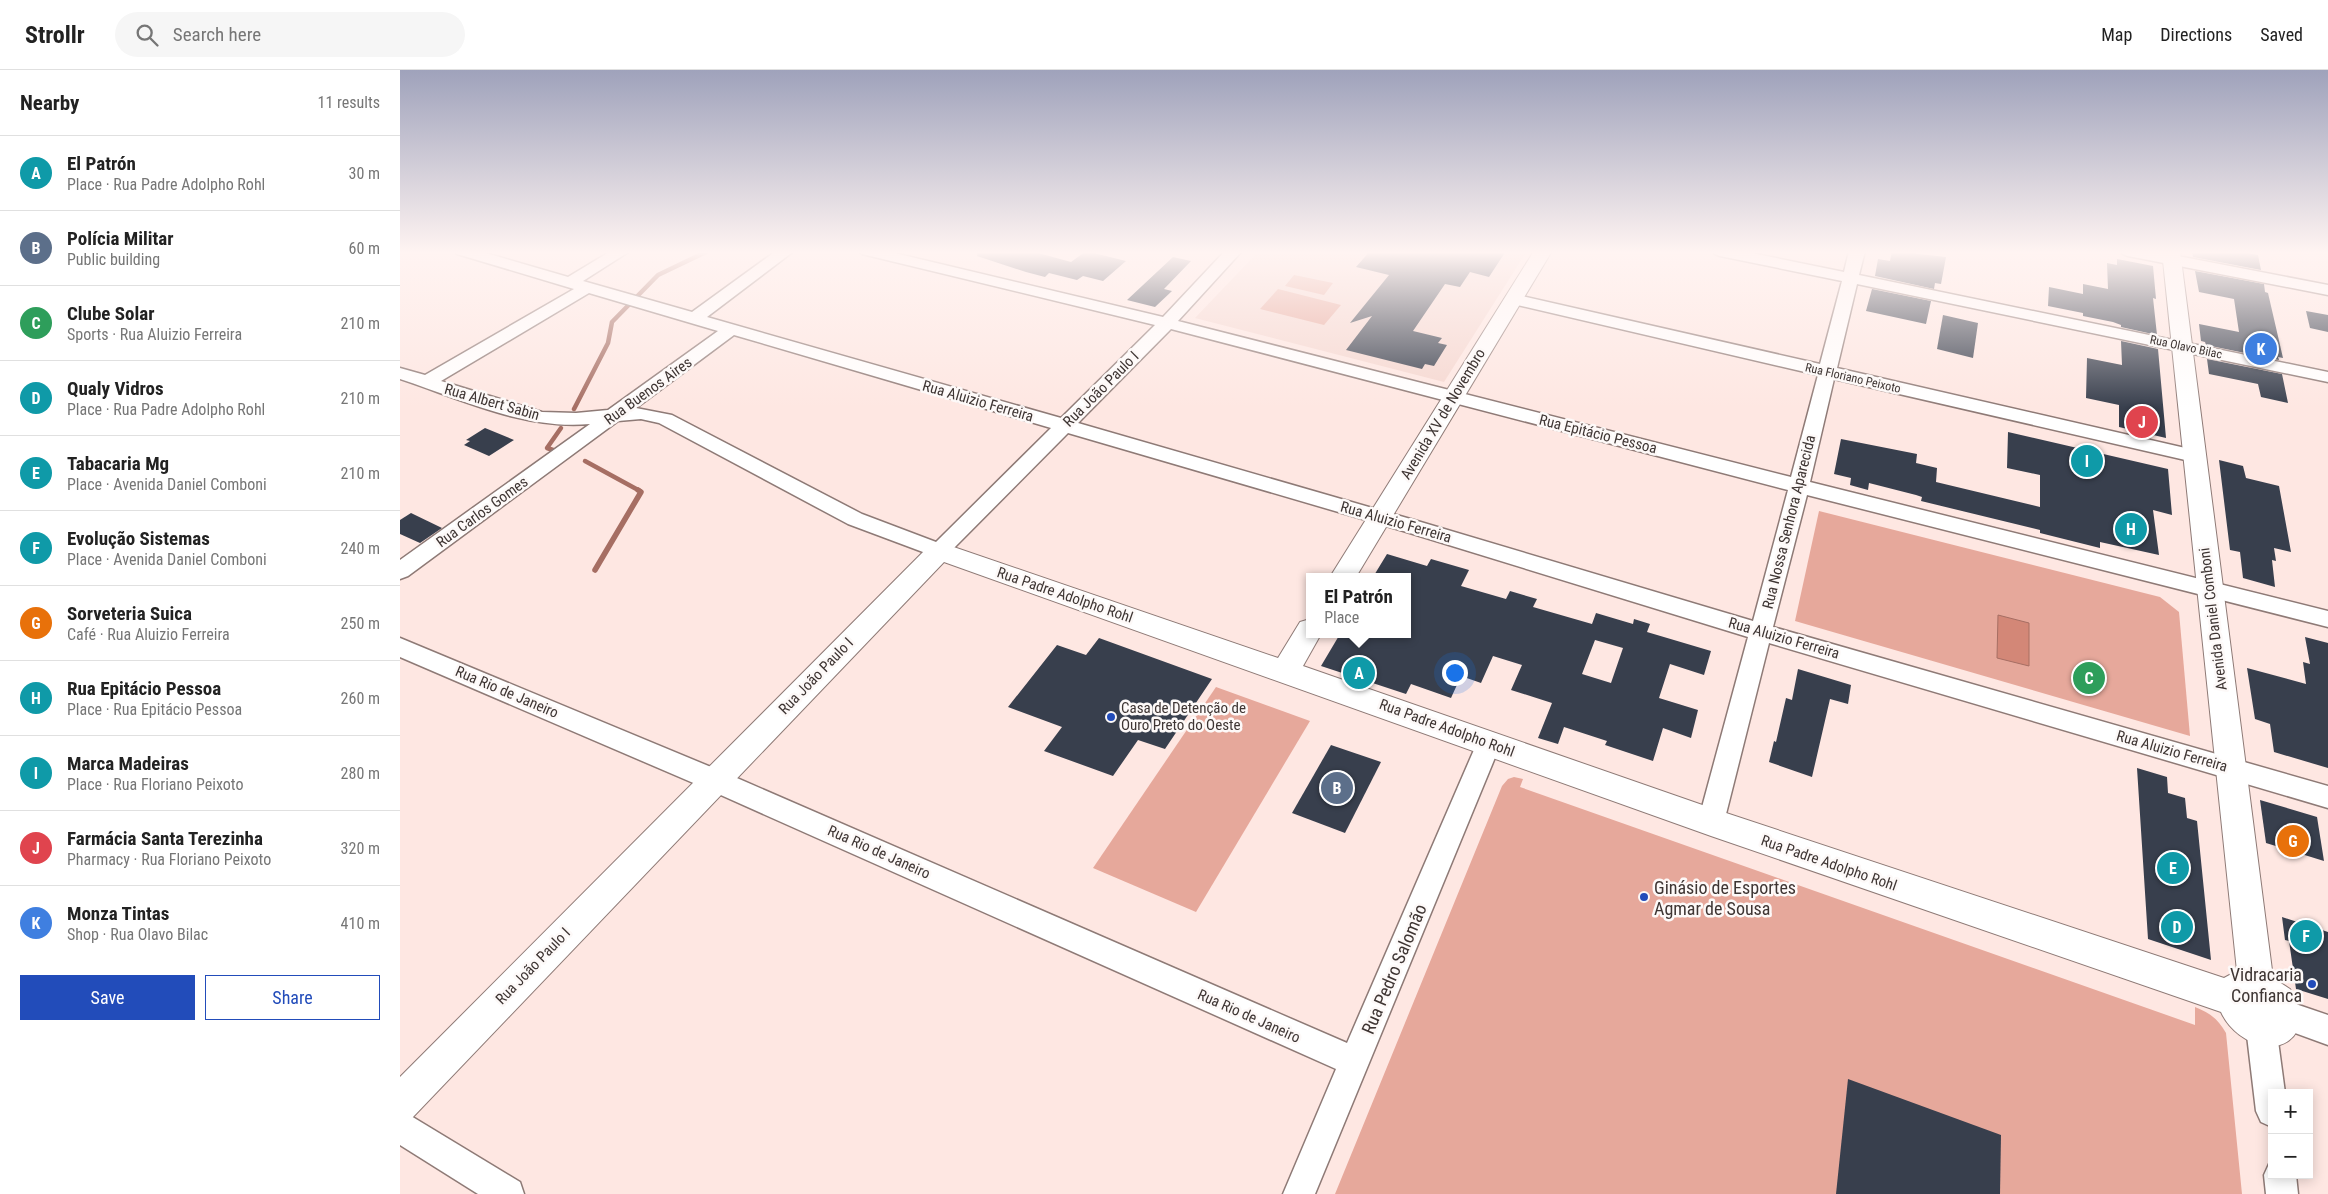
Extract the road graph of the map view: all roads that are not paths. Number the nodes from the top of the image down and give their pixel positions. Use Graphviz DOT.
graph roads {
  1 [pos="560,303"];
  2 [pos="644,303"];
  3 [pos="714,303"];
  4 [pos="1086,303"];
  5 [pos="1185,303"];
  6 [pos="1510,303"];
  7 [pos="1532,303"];
  8 [pos="1845,303"];
  9 [pos="1975,303"];
  10 [pos="2176,303"];
  11 [pos="693,319"];
  12 [pos="1167,323"];
  13 [pos="732,329"];
  14 [pos="2181,346"];
  15 [pos="1827,372"];
  16 [pos="400,373"];
  17 [pos="2328,376"];
  18 [pos="426,382"];
  19 [pos="1452,397"];
  20 [pos="617,414"];
  21 [pos="1064,426"];
  22 [pos="563,452"];
  23 [pos="2194,456"];
  24 [pos="1799,486"];
  25 [pos="1380,517"];
  26 [pos="939,551"];
  27 [pos="400,571"];
  28 [pos="1345,573"];
  29 [pos="2209,587"];
  30 [pos="2328,619"];
  31 [pos="1761,632"];
  32 [pos="1306,636"];
  33 [pos="400,647"];
  34 [pos="1285,671"];
  35 [pos="1489,744"];
  36 [pos="2230,768"];
  37 [pos="714,780"];
  38 [pos="2328,797"];
  39 [pos="1711,822"];
  40 [pos="2245,994"];
  41 [pos="2272,1021"];
  42 [pos="2328,1030"];
  43 [pos="1355,1062"];
  44 [pos="2272,1089"];
  45 [pos="400,1104"];
  46 [pos="400,1127"];
  47 [pos="2280,1179"];
  48 [pos="508,1194"];
  49 [pos="1299,1194"];
  50 [pos="2282,1194"];
  1 -- 18 [label="street"];
  2 -- 11 [label="street, Rua Aluizio Ferreira"];
  3 -- 11 [label="street"];
  4 -- 12 [label="street, Rua Epitácio Pessoa"];
  5 -- 12 [label="street, Rua João Paulo I"];
  6 -- 19 [label="street, Avenida XV de Novembro"];
  7 -- 15 [label="street, Rua Floriano Peixoto"];
  8 -- 15 [label="street, Rua Nossa Senhora Aparecida"];
  9 -- 14 [label="street, Rua Olavo Bilac"];
  10 -- 14 [label="street, Avenida Daniel Comboni"];
  11 -- 13 [label="street, Rua Aluizio Ferreira"];
  12 -- 19 [label="street, Rua Epitácio Pessoa"];
  12 -- 21 [label="street, Rua João Paulo I"];
  13 -- 20 [label="street, Rua Buenos Aires"];
  13 -- 21 [label="street, Rua Aluizio Ferreira"];
  14 -- 17 [label="street, Rua Olavo Bilac"];
  14 -- 23 [label="street, Avenida Daniel Comboni"];
  15 -- 23 [label="street, Rua Floriano Peixoto"];
  15 -- 24 [label="street, Rua Nossa Senhora Aparecida"];
  16 -- 18 [label="street, Rua Albert Sabin"];
  18 -- 20 [label="street, Rua Albert Sabin"];
  19 -- 24 [label="street, Rua Epitácio Pessoa"];
  19 -- 25 [label="street, Avenida XV de Novembro"];
  20 -- 22 [label="street, Rua Buenos Aires"];
  20 -- 26 [label="street, Rua Padre Adolpho Rohl"];
  21 -- 25 [label="street, Rua Aluizio Ferreira"];
  21 -- 26 [label="street, Rua João Paulo I"];
  22 -- 27 [label="street, Rua Carlos Gomes"];
  23 -- 29 [label="street, Avenida Daniel Comboni"];
  24 -- 29 [label="street, Rua Epitácio Pessoa"];
  24 -- 31 [label="street, Rua Nossa Senhora Aparecida"];
  25 -- 28 [label="street, Avenida XV de Novembro"];
  25 -- 31 [label="street, Rua Aluizio Ferreira"];
  26 -- 34 [label="street, Rua Padre Adolpho Rohl"];
  26 -- 37 [label="street, Rua João Paulo I"];
  29 -- 30 [label="street, Rua Epitácio Pessoa"];
  29 -- 36 [label="street, Avenida Daniel Comboni"];
  31 -- 36 [label="street, Rua Aluizio Ferreira"];
  31 -- 39 [label="street, Rua Nossa Senhora Aparecida"];
  32 -- 34 [label="street"];
  33 -- 37 [label="street, Rua Rio de Janeiro"];
  34 -- 35 [label="street, Rua Padre Adolpho Rohl"];
  35 -- 39 [label="street, Rua Padre Adolpho Rohl"];
  35 -- 43 [label="street, Rua Pedro Salomão"];
  36 -- 38 [label="street, Rua Aluizio Ferreira"];
  36 -- 40 [label="street, Avenida Daniel Comboni"];
  37 -- 43 [label="street, Rua Rio de Janeiro"];
  37 -- 45 [label="street, Rua João Paulo I"];
  39 -- 40 [label="street, Rua Padre Adolpho Rohl"];
  40 -- 41 [label="street"];
  41 -- 42 [label="street"];
  41 -- 44 [label="street"];
  43 -- 49 [label="street, Rua Pedro Salomão"];
  46 -- 48 [label="street"];
  47 -- 50 [label="street"];
}
